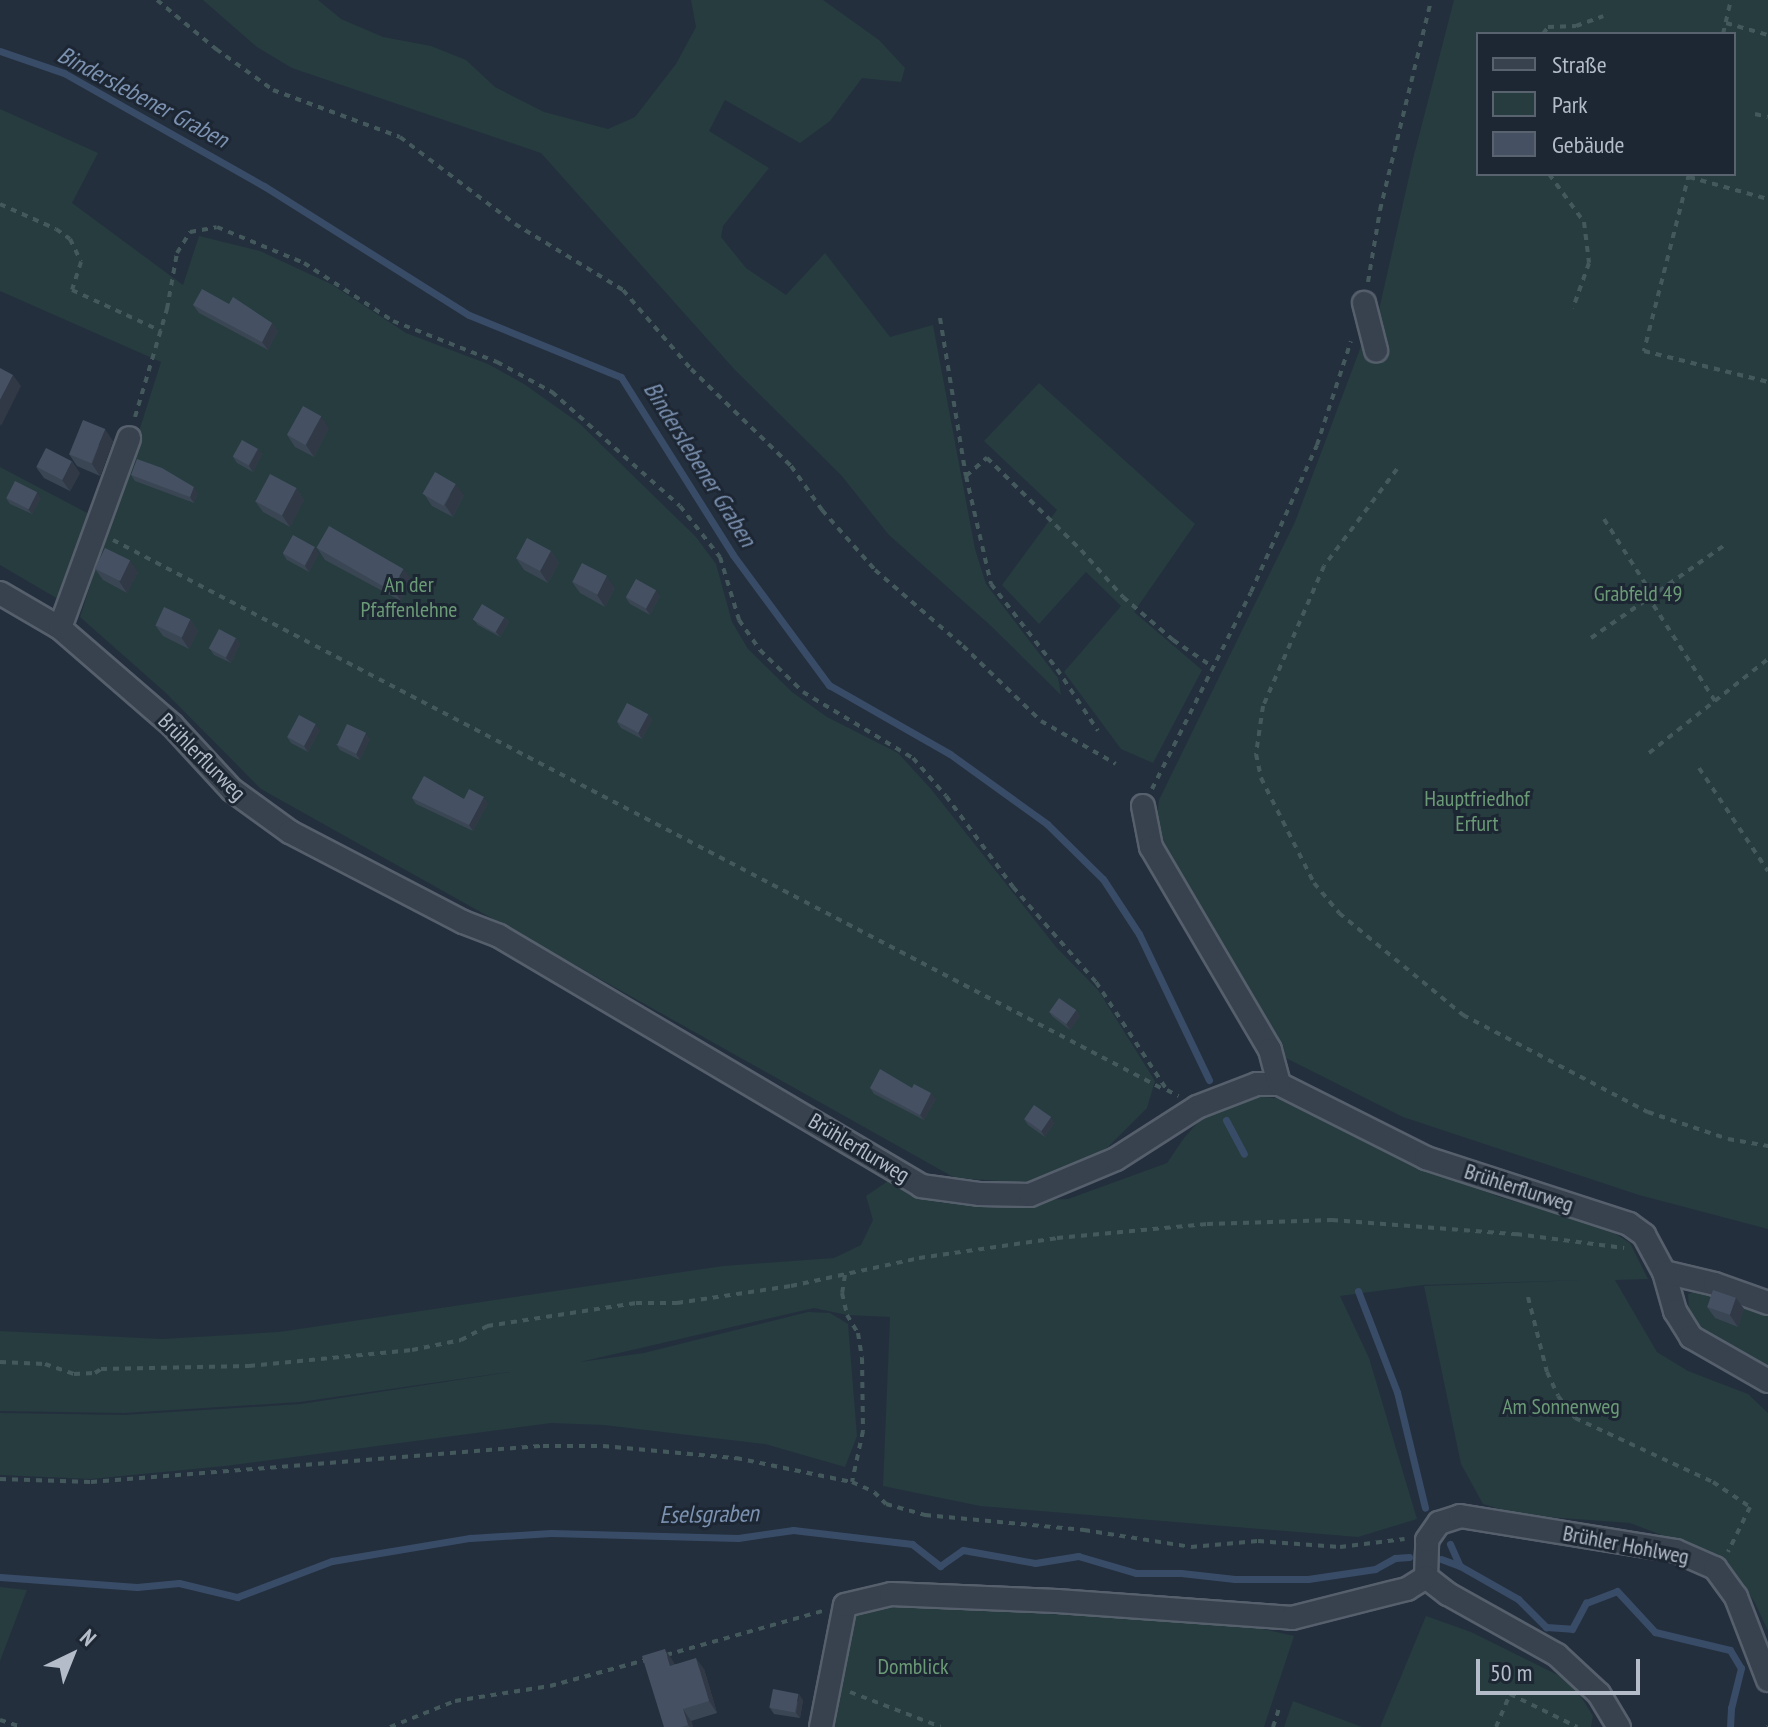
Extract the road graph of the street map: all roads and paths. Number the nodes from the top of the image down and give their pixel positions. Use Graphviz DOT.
graph roads {
  1 [pos="157,0"];
  2 [pos="1431,0"];
  3 [pos="1731,0"];
  4 [pos="1603,16"];
  5 [pos="1726,23"];
  6 [pos="1544,32"];
  7 [pos="1724,32"];
  8 [pos="1768,35"];
  9 [pos="1755,114"];
  10 [pos="1768,117"];
  11 [pos="1550,176"];
  12 [pos="1689,176"];
  13 [pos="1768,199"];
  14 [pos="0,204"];
  15 [pos="1364,303"];
  16 [pos="1573,308"];
  17 [pos="940,318"];
  18 [pos="161,331"];
  19 [pos="1376,350"];
  20 [pos="1768,382"];
  21 [pos="129,438"];
  22 [pos="1397,469"];
  23 [pos="966,476"];
  24 [pos="1604,519"];
  25 [pos="97,531"];
  26 [pos="1726,544"];
  27 [pos="0,593"];
  28 [pos="1651,596"];
  29 [pos="60,628"];
  30 [pos="1591,638"];
  31 [pos="1768,659"];
  32 [pos="1213,667"];
  33 [pos="1715,701"];
  34 [pos="1098,731"];
  35 [pos="1649,753"];
  36 [pos="1116,764"];
  37 [pos="1699,768"];
  38 [pos="1143,806"];
  39 [pos="1768,871"];
  40 [pos="1279,1084"];
  41 [pos="1167,1090"];
  42 [pos="1197,1107"];
  43 [pos="1768,1146"];
  44 [pos="1658,1263"];
  45 [pos="845,1275"];
  46 [pos="1528,1297"];
  47 [pos="1768,1303"];
  48 [pos="0,1362"];
  49 [pos="1768,1381"];
  50 [pos="0,1479"];
  51 [pos="852,1482"];
  52 [pos="1427,1540"];
  53 [pos="1718,1572"];
  54 [pos="1426,1577"];
  55 [pos="845,1605"];
  56 [pos="1768,1680"];
  57 [pos="829,1684"];
  58 [pos="1279,1708"];
  59 [pos="0,1720"];
  60 [pos="22,1727"];
  61 [pos="390,1727"];
  62 [pos="821,1727"];
  63 [pos="941,1727"];
  64 [pos="1273,1727"];
  65 [pos="1496,1727"];
  66 [pos="1577,1727"];
  67 [pos="1619,1727"];
  1 -- 36 [label="path"];
  2 -- 15 [label="path"];
  3 -- 5 [label="path"];
  4 -- 6 [label="path"];
  5 -- 7 [label="path"];
  5 -- 8 [label="path"];
  9 -- 10 [label="path"];
  11 -- 16 [label="path"];
  12 -- 13 [label="path"];
  12 -- 20 [label="path"];
  14 -- 18 [label="path"];
  15 -- 19 [label="street"];
  15 -- 32 [label="path"];
  17 -- 23 [label="path"];
  18 -- 21 [label="path"];
  18 -- 41 [label="path"];
  21 -- 25 [label="street"];
  22 -- 43 [label="path"];
  23 -- 32 [label="path"];
  23 -- 34 [label="path"];
  24 -- 28 [label="path"];
  25 -- 29 [label="street"];
  25 -- 41 [label="path"];
  26 -- 28 [label="path"];
  27 -- 29 [label="street, Brühlerflurweg"];
  28 -- 30 [label="path"];
  28 -- 33 [label="path"];
  29 -- 42 [label="street, Brühlerflurweg"];
  31 -- 33 [label="path"];
  32 -- 38 [label="path"];
  33 -- 35 [label="path"];
  37 -- 39 [label="path"];
  38 -- 40 [label="street"];
  40 -- 42 [label="street, Brühlerflurweg"];
  40 -- 44 [label="street, Brühlerflurweg"];
  41 -- 42 [label="path"];
  44 -- 45 [label="path"];
  44 -- 47 [label="street"];
  44 -- 49 [label="street, Brühlerflurweg"];
  45 -- 48 [label="path"];
  45 -- 51 [label="path"];
  46 -- 53 [label="path"];
  50 -- 51 [label="path"];
  51 -- 52 [label="path"];
  52 -- 53 [label="street, Brühler Hohlweg"];
  52 -- 54 [label="street"];
  53 -- 56 [label="street, Brühler Hohlweg"];
  54 -- 55 [label="street"];
  54 -- 67 [label="street"];
  55 -- 57 [label="street"];
  55 -- 61 [label="path"];
  57 -- 62 [label="street"];
  57 -- 63 [label="path"];
  58 -- 64 [label="path"];
  59 -- 60 [label="path"];
  65 -- 66 [label="path"];
}
